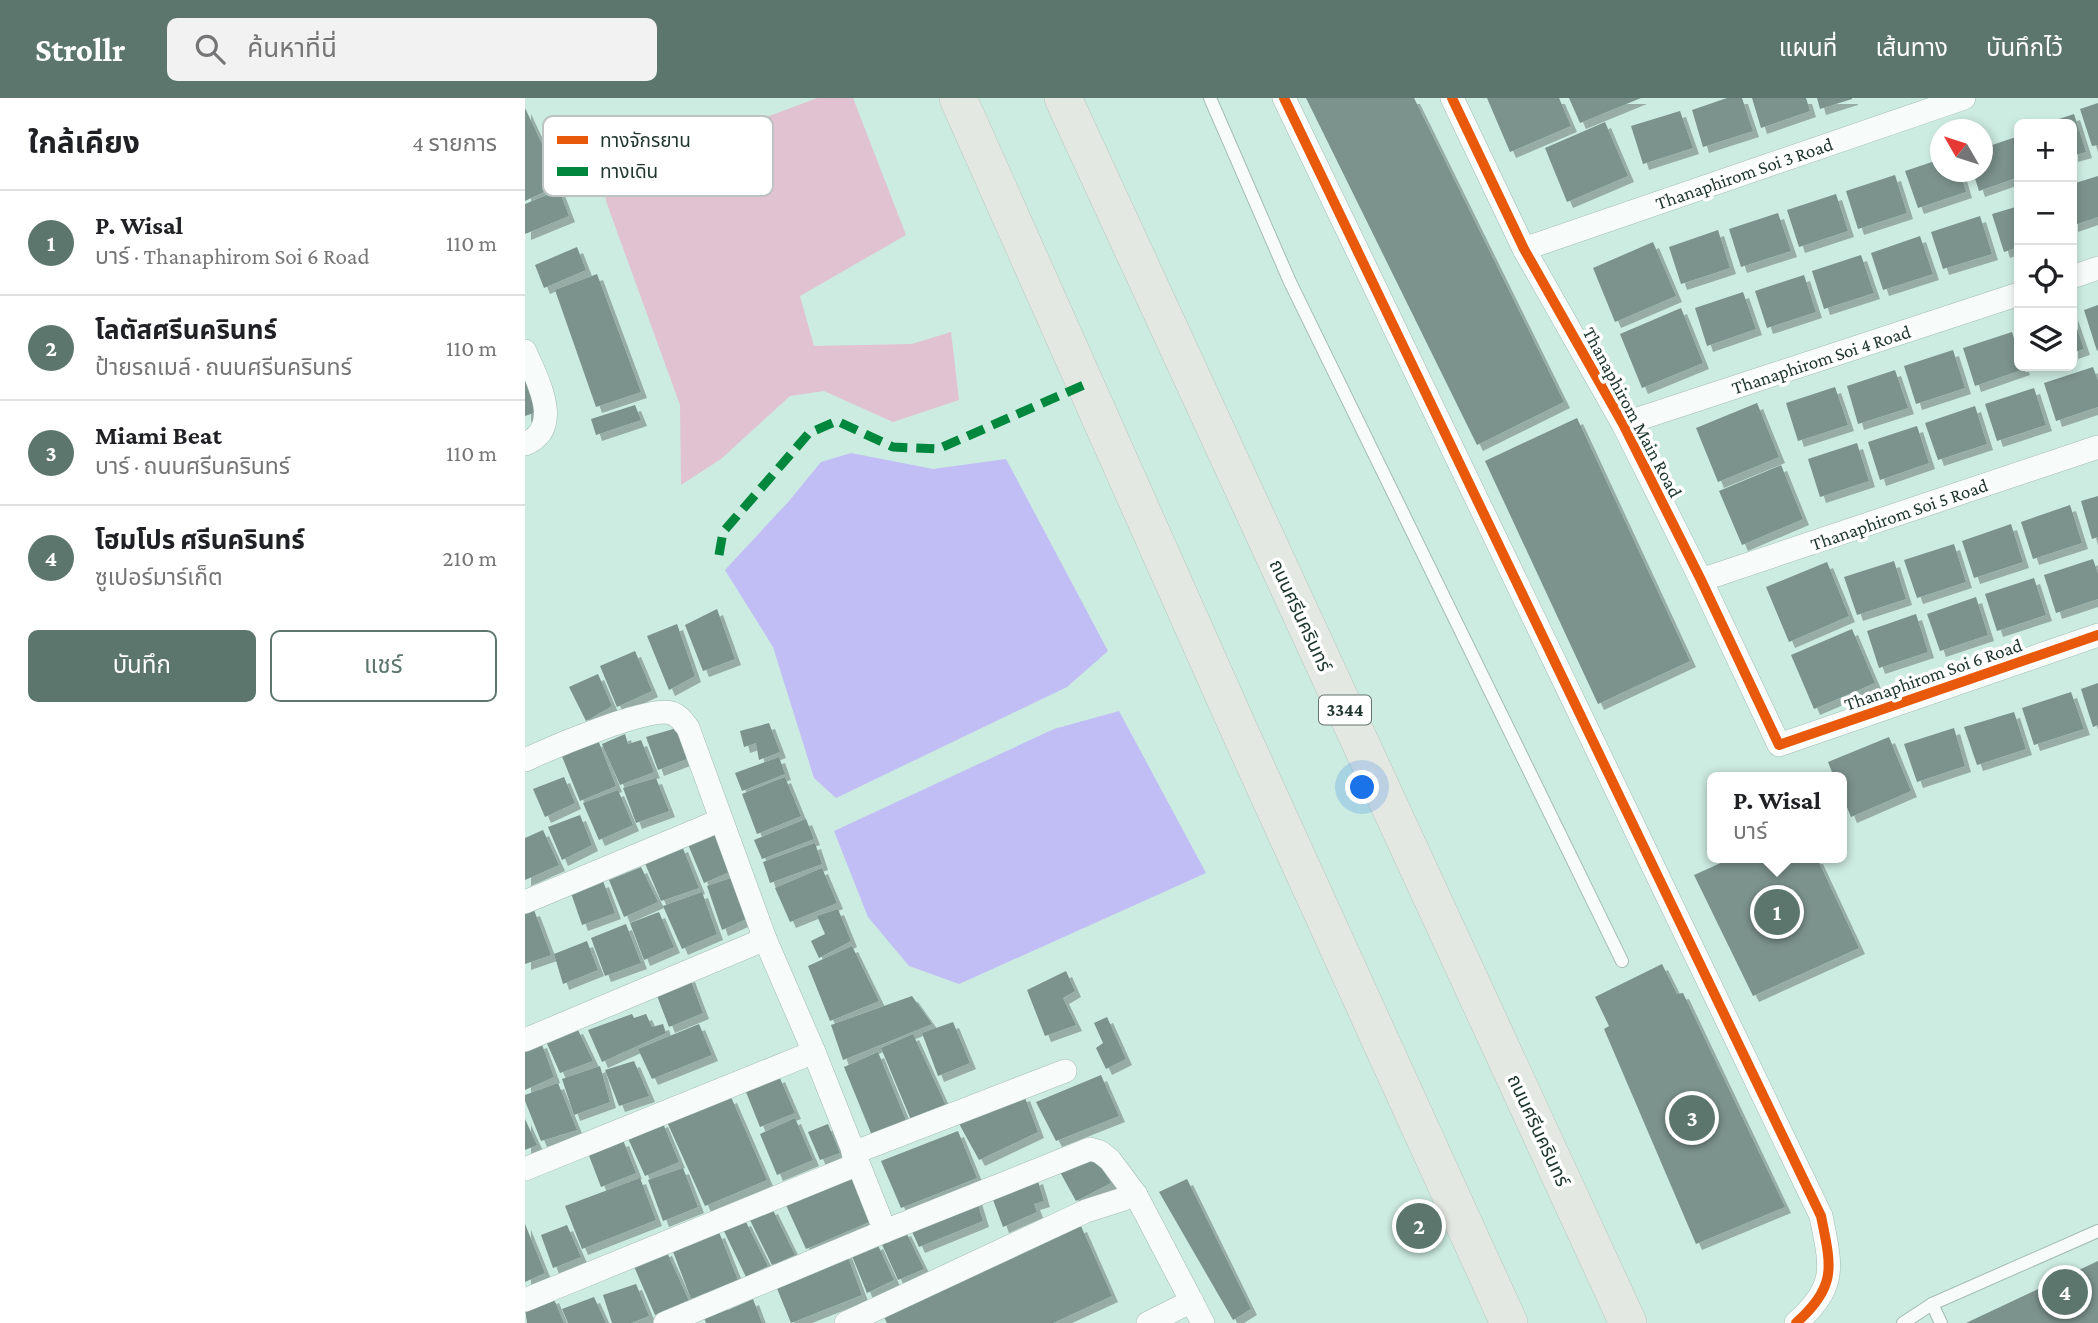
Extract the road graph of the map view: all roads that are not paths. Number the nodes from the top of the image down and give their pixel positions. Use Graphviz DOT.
graph roads {
  1 [pos="958,98"];
  2 [pos="1063,98"];
  3 [pos="1210,98"];
  4 [pos="1284,98"];
  5 [pos="1452,98"];
  6 [pos="1963,98"];
  7 [pos="1524,249"];
  8 [pos="2098,268"];
  9 [pos="2077,275"];
  10 [pos="2014,296"];
  11 [pos="525,351"];
  12 [pos="1623,424"];
  13 [pos="525,444"];
  14 [pos="2098,447"];
  15 [pos="1701,580"];
  16 [pos="2098,635"];
  17 [pos="1779,745"];
  18 [pos="525,760"];
  19 [pos="722,820"];
  20 [pos="525,902"];
  21 [pos="765,939"];
  22 [pos="1622,961"];
  23 [pos="525,1040"];
  24 [pos="814,1052"];
  25 [pos="1065,1071"];
  26 [pos="855,1158"];
  27 [pos="525,1169"];
  28 [pos="1136,1195"];
  29 [pos="885,1231"];
  30 [pos="2098,1231"];
  31 [pos="525,1300"];
  32 [pos="1192,1301"];
  33 [pos="1932,1304"];
  34 [pos="874,1317"];
  35 [pos="665,1323"];
  36 [pos="846,1323"];
  37 [pos="1148,1323"];
  38 [pos="1203,1323"];
  39 [pos="1509,1323"];
  40 [pos="1627,1323"];
  41 [pos="1796,1323"];
  42 [pos="1903,1323"];
  43 [pos="1941,1323"];
  1 -- 39 [label="main road"];
  2 -- 40 [label="main road, ถนนศรีนครินทร์ / 3344"];
  3 -- 22 [label="lane"];
  4 -- 41 [label="street"];
  5 -- 7 [label="street, Thanaphirom Main Road"];
  6 -- 7 [label="street, Thanaphirom Soi 3 Road"];
  7 -- 12 [label="street, Thanaphirom Main Road"];
  8 -- 9 [label="street"];
  10 -- 12 [label="street, Thanaphirom Soi 4 Road"];
  11 -- 13 [label="street"];
  12 -- 15 [label="street, Thanaphirom Main Road"];
  14 -- 15 [label="street, Thanaphirom Soi 5 Road"];
  15 -- 17 [label="street, Thanaphirom Main Road"];
  16 -- 17 [label="street, Thanaphirom Soi 6 Road"];
  18 -- 19 [label="street"];
  19 -- 20 [label="street"];
  19 -- 21 [label="street"];
  21 -- 23 [label="street"];
  21 -- 24 [label="street"];
  24 -- 26 [label="street"];
  24 -- 27 [label="street"];
  25 -- 26 [label="street"];
  26 -- 29 [label="street"];
  26 -- 31 [label="street"];
  28 -- 29 [label="street"];
  28 -- 32 [label="street"];
  28 -- 34 [label="street"];
  29 -- 35 [label="street"];
  30 -- 33 [label="lane"];
  32 -- 37 [label="street"];
  32 -- 38 [label="street"];
  33 -- 42 [label="lane"];
  33 -- 43 [label="lane"];
  34 -- 36 [label="street"];
}
